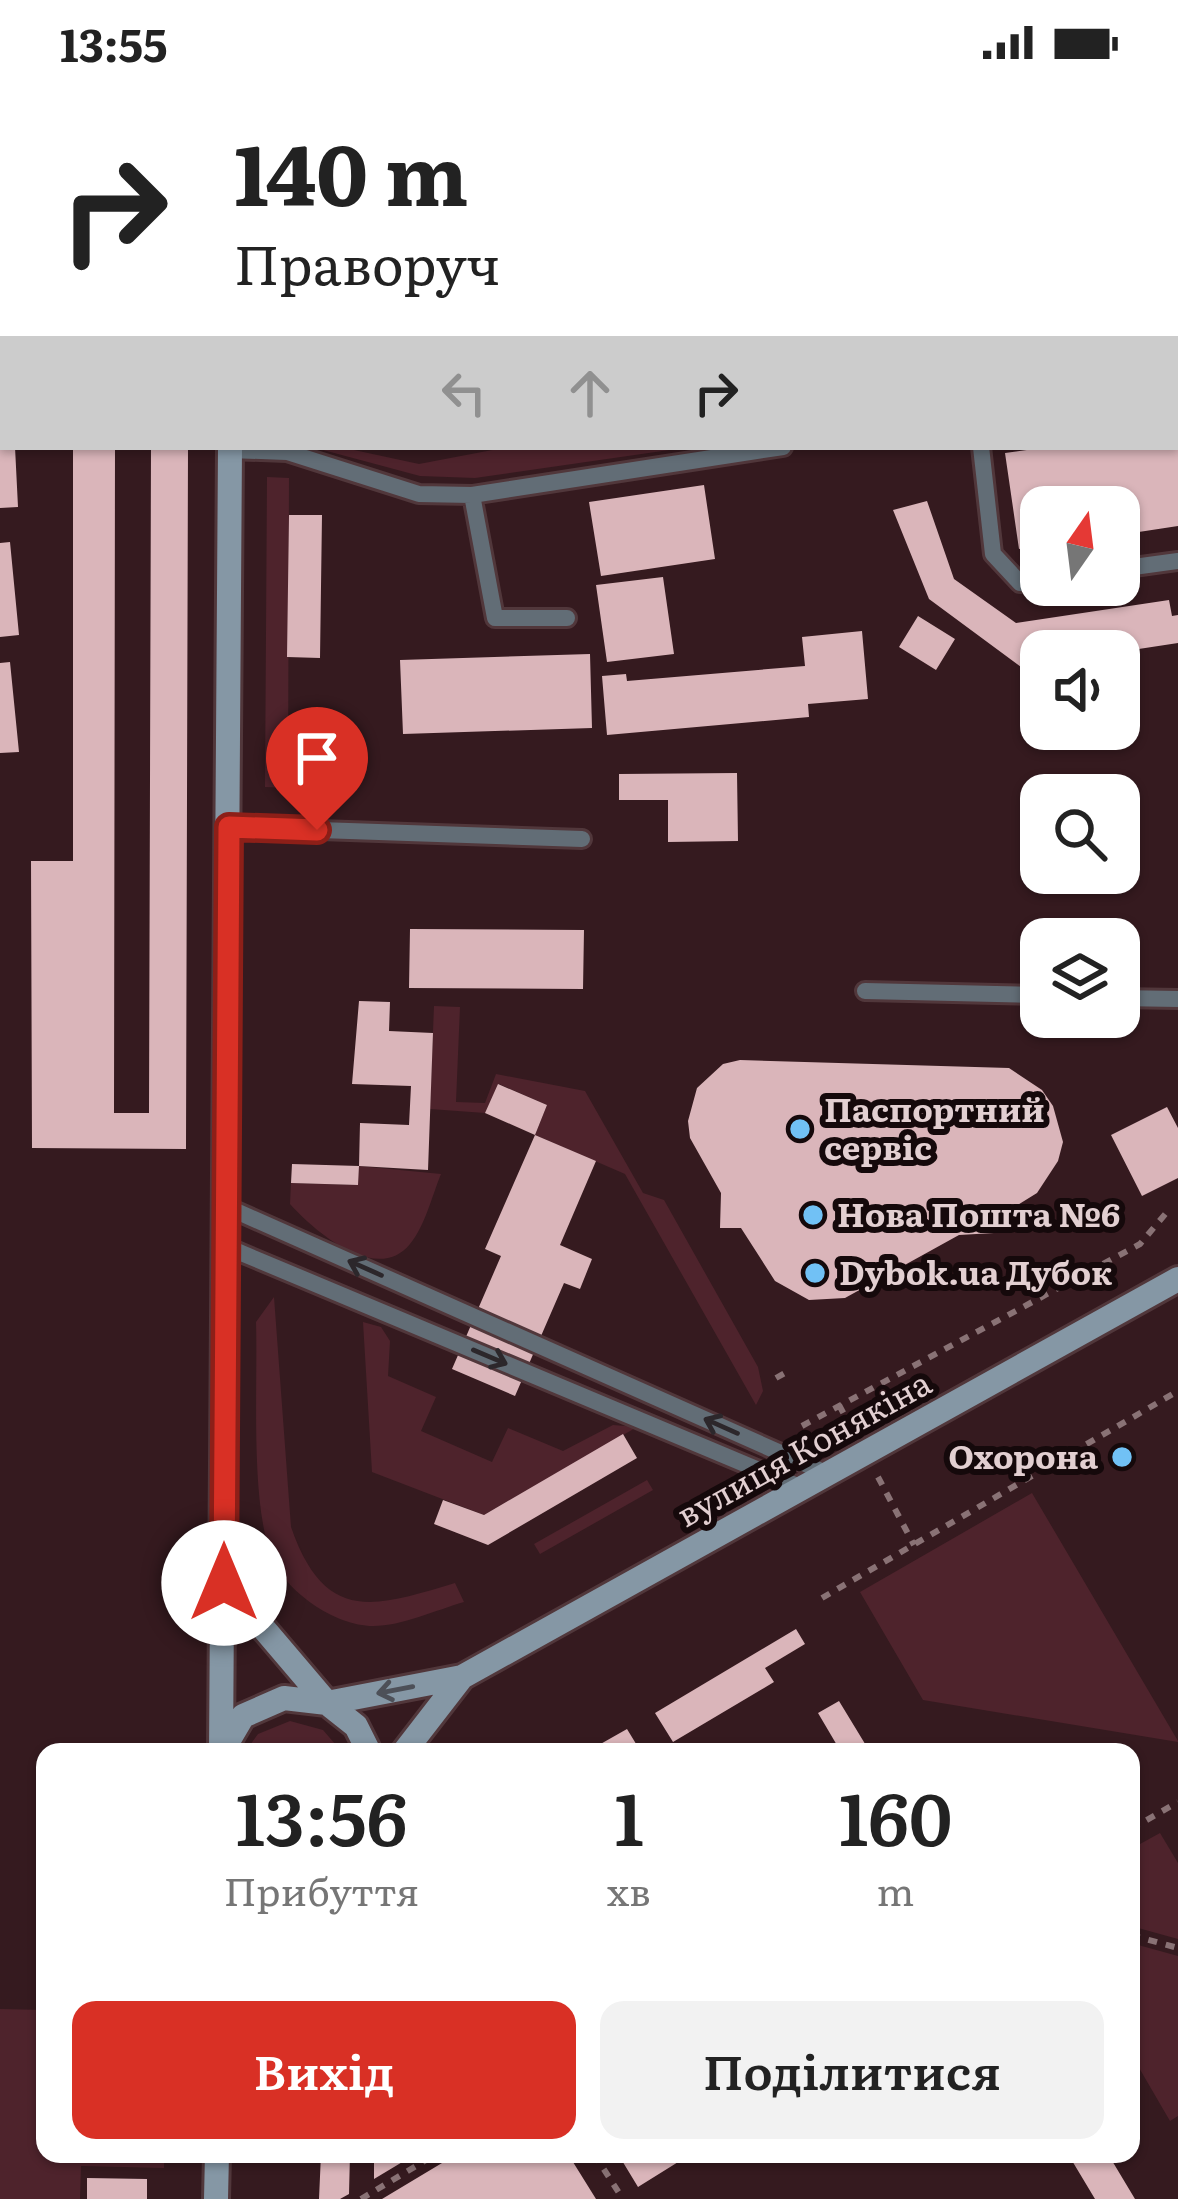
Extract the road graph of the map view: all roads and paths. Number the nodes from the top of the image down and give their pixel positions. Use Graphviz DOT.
graph roads {
  1 [pos="230,450"];
  2 [pos="249,450"];
  3 [pos="764,450"];
  4 [pos="981,450"];
  5 [pos="472,495"];
  6 [pos="1178,561"];
  7 [pos="1140,566"];
  8 [pos="1020,583"];
  9 [pos="567,618"];
  10 [pos="229,827"];
  11 [pos="582,839"];
  12 [pos="865,991"];
  13 [pos="1020,995"];
  14 [pos="1140,998"];
  15 [pos="1178,999"];
  16 [pos="227,1207"];
  17 [pos="1167,1212"];
  18 [pos="227,1246"];
  19 [pos="322,1249"];
  20 [pos="1178,1279"];
  21 [pos="320,1286"];
  22 [pos="790,1370"];
  23 [pos="776,1378"];
  24 [pos="1178,1390"];
  25 [pos="802,1426"];
  26 [pos="828,1474"];
  27 [pos="802,1488"];
  28 [pos="224,1583"];
  29 [pos="822,1598"];
  30 [pos="462,1678"];
  31 [pos="327,1703"];
  32 [pos="221,1743"];
  33 [pos="227,1743"];
  34 [pos="364,1743"];
  35 [pos="411,1743"];
  36 [pos="1178,1802"];
  37 [pos="1140,1824"];
  38 [pos="1140,1937"];
  39 [pos="1178,1948"];
  40 [pos="217,2163"];
  41 [pos="421,2163"];
  42 [pos="601,2163"];
  43 [pos="215,2199"];
  44 [pos="361,2199"];
  45 [pos="623,2199"];
  1 -- 10 [label="main road"];
  2 -- 5 [label="lane"];
  3 -- 5 [label="lane"];
  4 -- 8 [label="lane"];
  5 -- 9 [label="lane"];
  6 -- 7 [label="lane"];
  10 -- 11 [label="lane"];
  10 -- 16 [label="main road"];
  12 -- 13 [label="lane"];
  14 -- 15 [label="lane"];
  16 -- 18 [label="main road"];
  16 -- 19 [label="lane"];
  17 -- 25 [label="path"];
  18 -- 21 [label="lane"];
  18 -- 28 [label="main road"];
  19 -- 21 [label="lane"];
  26 -- 19 [label="lane, one-way"];
  20 -- 26 [label="main road, вулиця Конякіна"];
  21 -- 27 [label="lane, one-way"];
  22 -- 23 [label="path"];
  24 -- 29 [label="path"];
  26 -- 27 [label="main road, вулиця Конякіна"];
  27 -- 30 [label="main road, вулиця Конякіна"];
  28 -- 31 [label="main road"];
  28 -- 32 [label="main road"];
  30 -- 31 [label="main road, one-way"];
  30 -- 35 [label="main road"];
  31 -- 33 [label="main road"];
  31 -- 34 [label="main road"];
  36 -- 37 [label="path"];
  38 -- 39 [label="path"];
  40 -- 43 [label="main road"];
  41 -- 44 [label="path"];
  42 -- 45 [label="path"];
}
